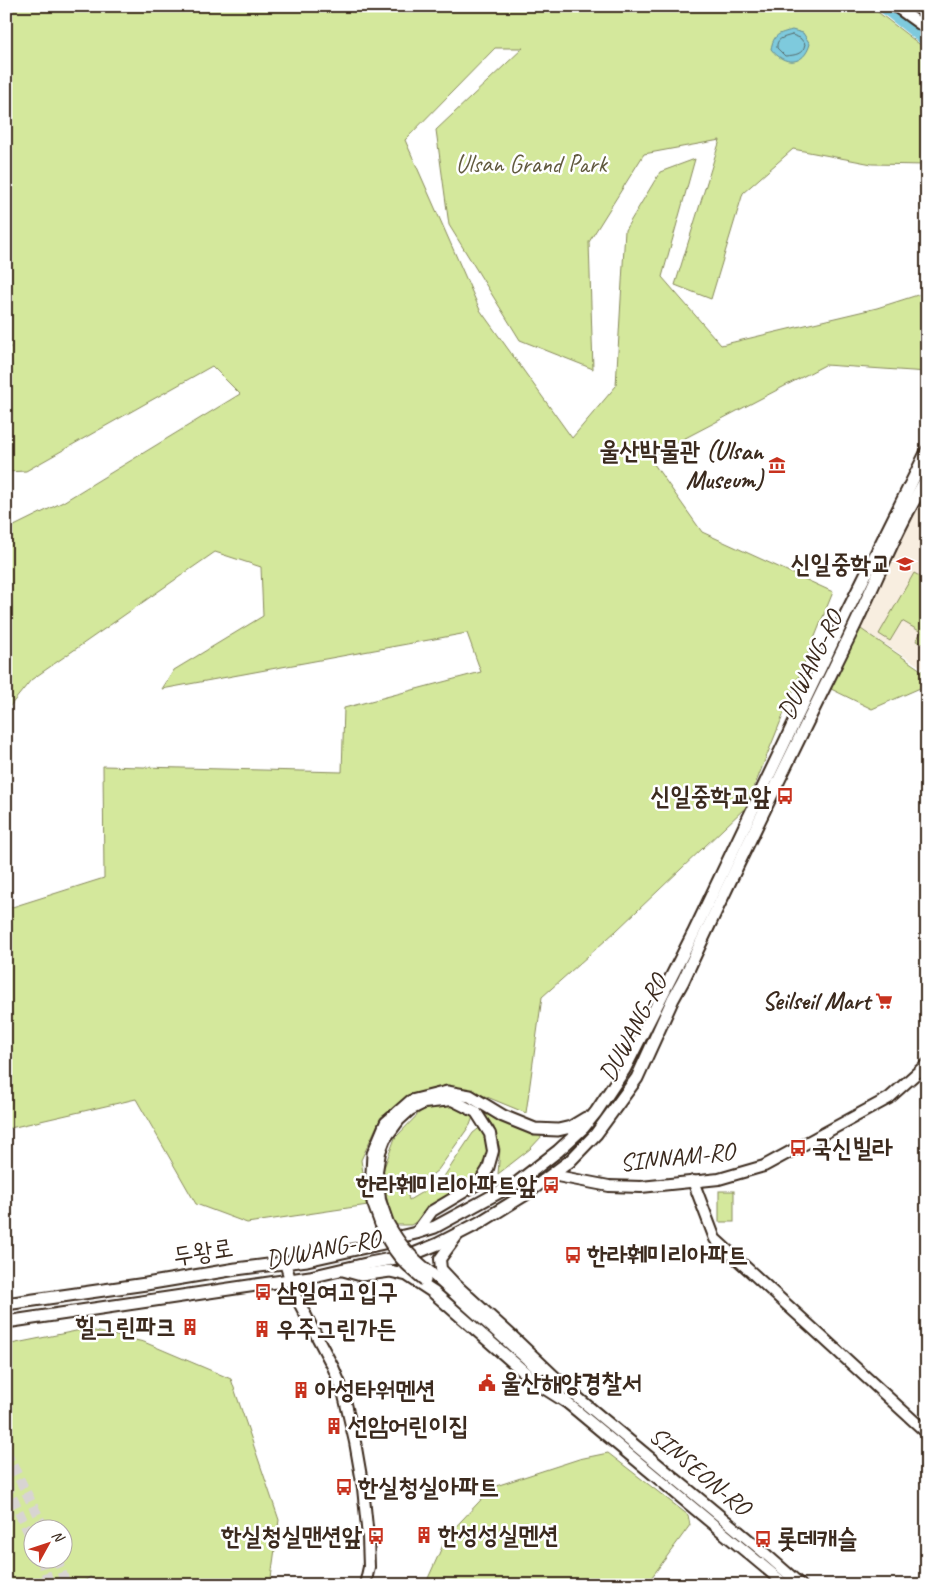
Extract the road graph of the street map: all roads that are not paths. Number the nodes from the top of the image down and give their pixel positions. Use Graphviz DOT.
graph roads {
  1 [pos="895,6"];
  2 [pos="927,30"];
  3 [pos="927,451"];
  4 [pos="927,478"];
  5 [pos="927,1064"];
  6 [pos="596,1112"];
  7 [pos="552,1175"];
  8 [pos="693,1181"];
  9 [pos="384,1224"];
  10 [pos="461,1231"];
  11 [pos="416,1233"];
  12 [pos="285,1263"];
  13 [pos="342,1270"];
  14 [pos="289,1280"];
  15 [pos="8,1303"];
  16 [pos="6,1322"];
  17 [pos="568,1396"];
  18 [pos="927,1432"];
  19 [pos="365,1585"];
  20 [pos="786,1585"];
  21 [pos="801,1585"];
  1 -- 2 [label="main road"];
  3 -- 6 [label="main road, 두왕로"];
  4 -- 7 [label="main road, DUWANG-RO"];
  5 -- 8 [label="main road, SINNAM-RO"];
  6 -- 9 [label="main road"];
  6 -- 11 [label="main road, 두왕로"];
  7 -- 8 [label="main road, SINNAM-RO"];
  7 -- 10 [label="main road, DUWANG-RO"];
  8 -- 18 [label="main road"];
  9 -- 11 [label="main road"];
  9 -- 17 [label="main road, bridge"];
  10 -- 13 [label="main road, DUWANG-RO"];
  10 -- 17 [label="main road"];
  11 -- 12 [label="main road, 두왕로"];
  12 -- 14 [label="main road"];
  12 -- 15 [label="main road, 두왕로"];
  13 -- 14 [label="main road, DUWANG-RO"];
  13 -- 17 [label="main road"];
  14 -- 16 [label="main road, DUWANG-RO"];
  14 -- 19 [label="main road"];
  17 -- 20 [label="main road"];
  17 -- 21 [label="main road, SINSEON-RO"];
}
